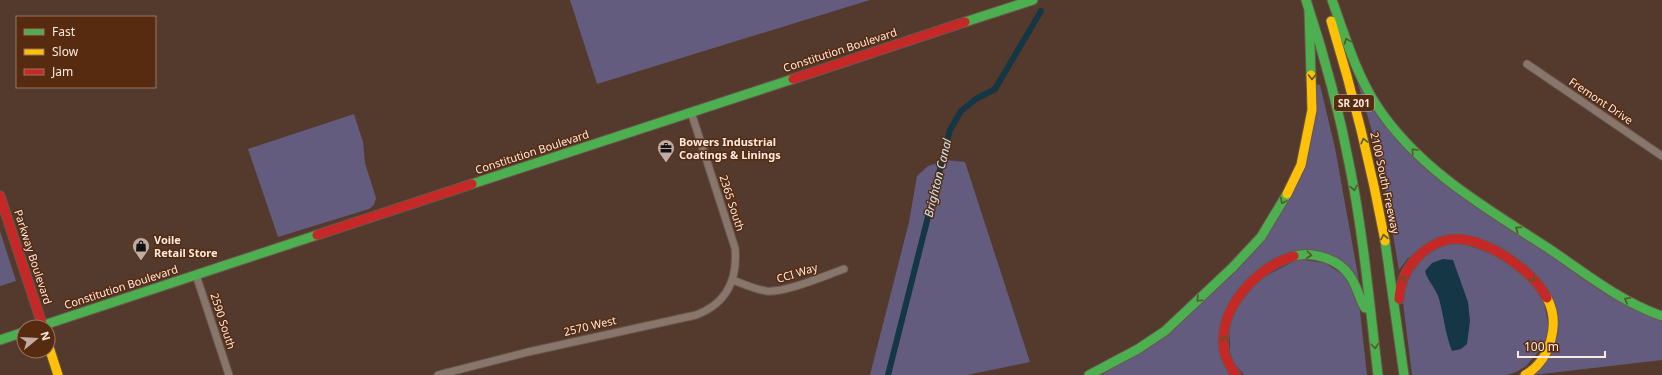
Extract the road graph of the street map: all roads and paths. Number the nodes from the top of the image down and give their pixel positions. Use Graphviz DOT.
graph roads {
  1 [pos="1033,0"];
  2 [pos="1306,0"];
  3 [pos="1324,0"];
  4 [pos="1332,0"];
  5 [pos="1309,10"];
  6 [pos="1527,64"];
  7 [pos="691,112"];
  8 [pos="1662,156"];
  9 [pos="0,196"];
  10 [pos="844,269"];
  11 [pos="196,275"];
  12 [pos="733,280"];
  13 [pos="1662,316"];
  14 [pos="1371,317"];
  15 [pos="39,319"];
  16 [pos="56,321"];
  17 [pos="1400,331"];
  18 [pos="16,335"];
  19 [pos="0,340"];
  20 [pos="53,359"];
  21 [pos="58,375"];
  22 [pos="229,375"];
  23 [pos="438,375"];
  24 [pos="1089,375"];
  25 [pos="1236,375"];
  26 [pos="1378,375"];
  27 [pos="1404,375"];
  28 [pos="1525,375"];
  1 -- 7 [label="main road, Constitution Boulevard"];
  2 -- 5 [label="main road, SR 201"];
  17 -- 3 [label="main road, 2100 South Freeway / SR 201, one-way"];
  13 -- 4 [label="main road, one-way"];
  5 -- 14 [label="main road, SR 201, one-way"];
  5 -- 24 [label="main road, one-way"];
  6 -- 8 [label="street, Fremont Drive"];
  7 -- 11 [label="main road, Constitution Boulevard"];
  7 -- 12 [label="street, 2365 South"];
  9 -- 15 [label="main road, Parkway Boulevard"];
  10 -- 12 [label="street, CCI Way"];
  11 -- 16 [label="main road, Constitution Boulevard"];
  11 -- 22 [label="street, 2590 South"];
  12 -- 23 [label="street, 2570 West"];
  25 -- 14 [label="main road, one-way"];
  14 -- 26 [label="main road, SR 201, one-way"];
  17 -- 27 [label="main road, 2100 South Freeway / SR 201"];
  17 -- 28 [label="main road, one-way"];
  18 -- 19 [label="main road"];
  20 -- 21 [label="main road"];
}
